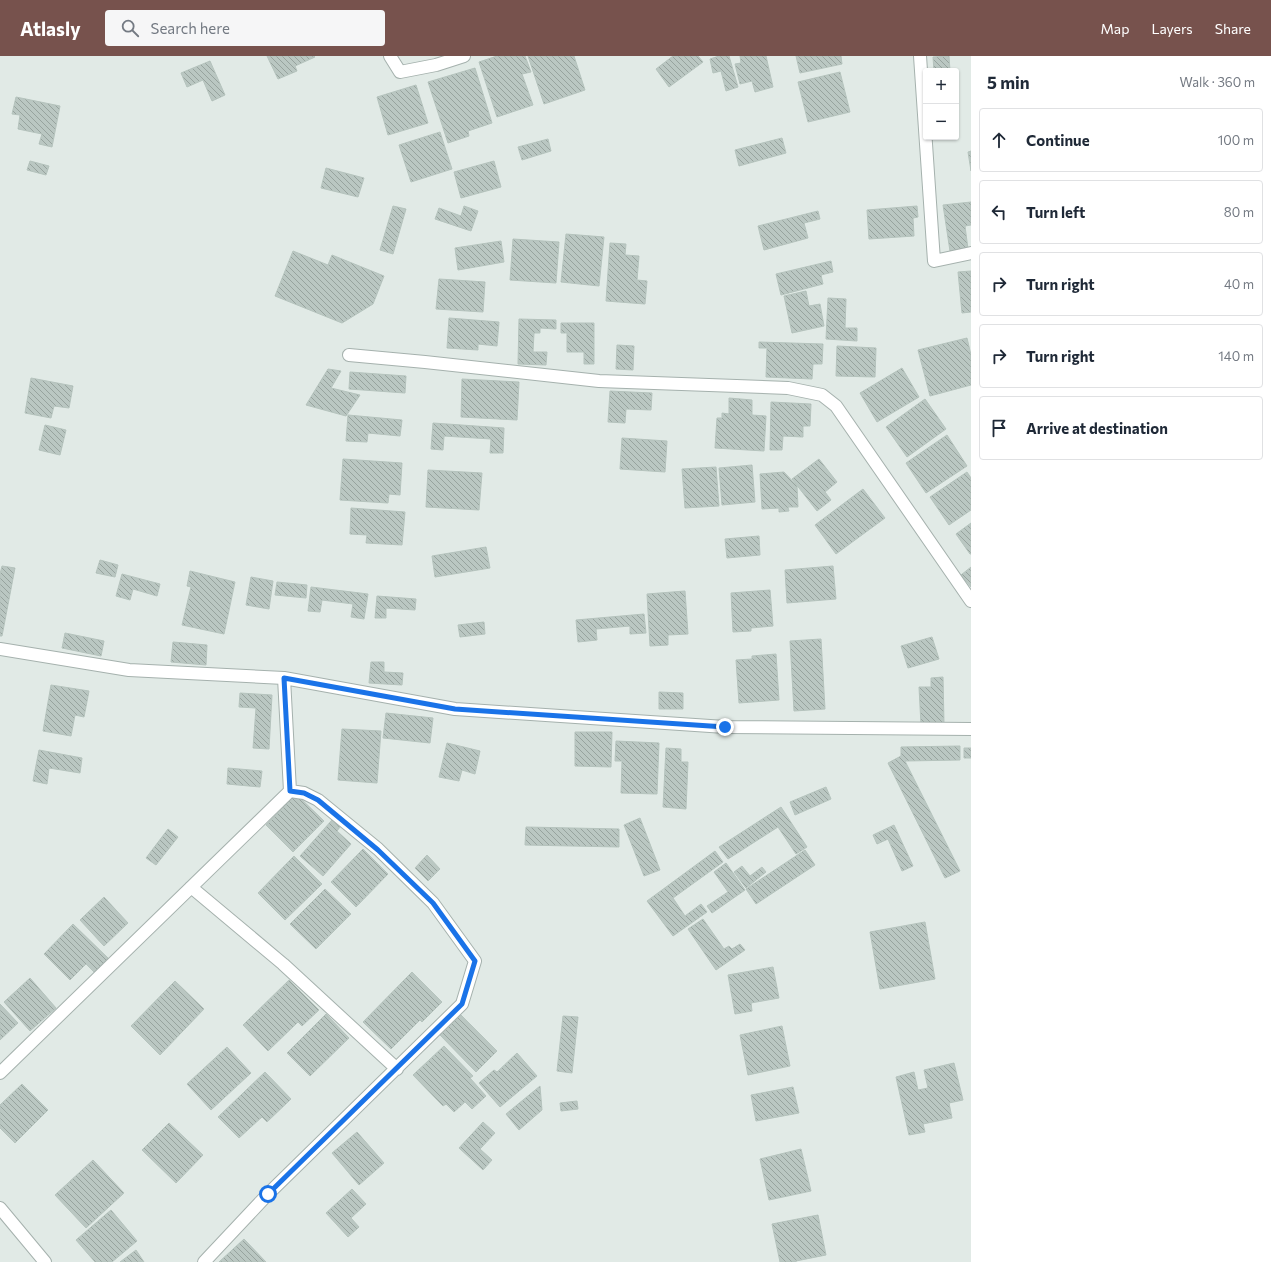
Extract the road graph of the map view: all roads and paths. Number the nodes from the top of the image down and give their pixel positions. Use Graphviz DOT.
graph roads {
  1 [pos="390,56"];
  2 [pos="464,56"];
  3 [pos="920,56"];
  4 [pos="971,253"];
  5 [pos="349,355"];
  6 [pos="971,601"];
  7 [pos="0,649"];
  8 [pos="284,678"];
  9 [pos="971,729"];
  10 [pos="290,791"];
  11 [pos="191,887"];
  12 [pos="397,1069"];
  13 [pos="0,1073"];
  14 [pos="0,1208"];
  15 [pos="45,1262"];
  16 [pos="204,1262"];
  1 -- 2 [label="street"];
  3 -- 4 [label="street"];
  5 -- 6 [label="street"];
  7 -- 8 [label="street"];
  8 -- 9 [label="street"];
  8 -- 10 [label="street"];
  10 -- 11 [label="street"];
  10 -- 12 [label="street"];
  11 -- 12 [label="street"];
  11 -- 13 [label="street"];
  12 -- 16 [label="street"];
  14 -- 15 [label="street"];
}
